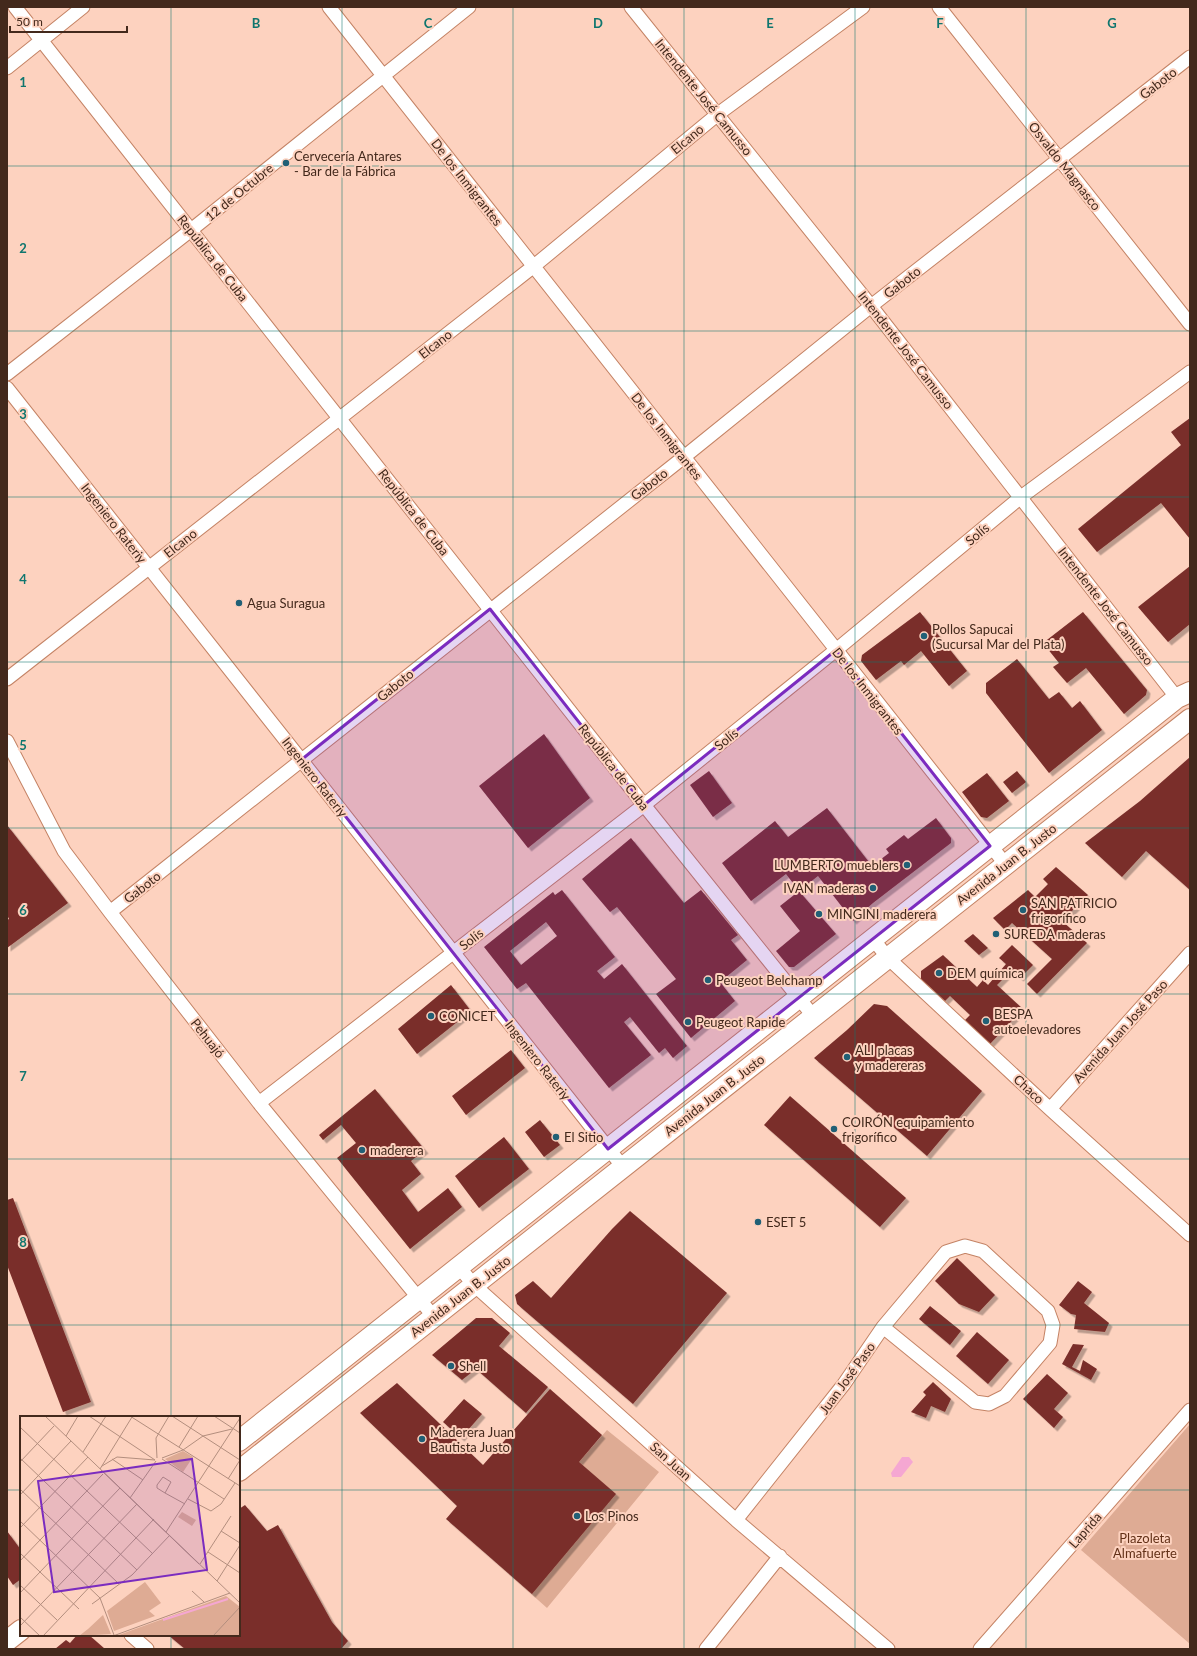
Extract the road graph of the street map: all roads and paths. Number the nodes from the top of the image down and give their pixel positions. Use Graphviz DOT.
graph roads {
  1 [pos="15,7"];
  2 [pos="84,7"];
  3 [pos="330,7"];
  4 [pos="469,7"];
  5 [pos="631,7"];
  6 [pos="863,7"];
  7 [pos="939,7"];
  8 [pos="42,40"];
  9 [pos="1190,57"];
  10 [pos="7,68"];
  11 [pos="383,75"];
  12 [pos="718,114"];
  13 [pos="1060,160"];
  14 [pos="191,230"];
  15 [pos="534,266"];
  16 [pos="872,306"];
  17 [pos="1190,324"];
  18 [pos="1190,372"];
  19 [pos="7,374"];
  20 [pos="7,388"];
  21 [pos="340,419"];
  22 [pos="684,457"];
  23 [pos="1022,497"];
  24 [pos="149,567"];
  25 [pos="490,609"];
  26 [pos="836,650"];
  27 [pos="7,679"];
  28 [pos="1184,695"];
  29 [pos="1190,719"];
  30 [pos="7,741"];
  31 [pos="301,760"];
  32 [pos="644,805"];
  33 [pos="990,846"];
  34 [pos="1006,865"];
  35 [pos="110,912"];
  36 [pos="873,939"];
  37 [pos="454,953"];
  38 [pos="1190,953"];
  39 [pos="888,958"];
  40 [pos="799,998"];
  41 [pos="814,1017"];
  42 [pos="259,1103"];
  43 [pos="1050,1109"];
  44 [pos="608,1149"];
  45 [pos="623,1167"];
  46 [pos="1190,1235"];
  47 [pos="459,1267"];
  48 [pos="474,1285"];
  49 [pos="419,1298"];
  50 [pos="434,1317"];
  51 [pos="883,1327"];
  52 [pos="1190,1410"];
  53 [pos="240,1440"];
  54 [pos="240,1470"];
  55 [pos="736,1520"];
  56 [pos="780,1556"];
  57 [pos="20,1631"];
  58 [pos="132,1636"];
  59 [pos="7,1641"];
  60 [pos="147,1649"];
  61 [pos="706,1649"];
  62 [pos="888,1649"];
  63 [pos="980,1649"];
  1 -- 8 [label="street, República de Cuba"];
  2 -- 8 [label="street"];
  3 -- 11 [label="street, De los Inmigrantes"];
  4 -- 11 [label="street, 12 de Octubre"];
  5 -- 12 [label="street, Intendente José Camusso"];
  6 -- 12 [label="street, Elcano"];
  7 -- 13 [label="street, Osvaldo Magnasco"];
  8 -- 10 [label="street"];
  8 -- 14 [label="street, República de Cuba"];
  9 -- 13 [label="street, Gaboto"];
  11 -- 14 [label="street, 12 de Octubre"];
  11 -- 15 [label="street, De los Inmigrantes"];
  12 -- 15 [label="street, Elcano"];
  12 -- 16 [label="street, Intendente José Camusso"];
  13 -- 16 [label="street, Gaboto"];
  13 -- 17 [label="street, Osvaldo Magnasco"];
  14 -- 19 [label="street, 12 de Octubre"];
  14 -- 21 [label="street, República de Cuba"];
  15 -- 21 [label="street, Elcano"];
  15 -- 22 [label="street, De los Inmigrantes"];
  16 -- 22 [label="street, Gaboto"];
  16 -- 23 [label="street, Intendente José Camusso"];
  18 -- 23 [label="street, Solís"];
  20 -- 24 [label="street, Ingeniero Rateriy"];
  21 -- 24 [label="street, Elcano"];
  21 -- 25 [label="street, República de Cuba"];
  22 -- 25 [label="street, Gaboto"];
  22 -- 26 [label="street, De los Inmigrantes"];
  23 -- 26 [label="street, Solís"];
  23 -- 28 [label="street, Intendente José Camusso"];
  24 -- 27 [label="street, Elcano"];
  24 -- 31 [label="street, Ingeniero Rateriy"];
  25 -- 31 [label="street, Gaboto"];
  25 -- 32 [label="street, República de Cuba"];
  26 -- 32 [label="street, Solís"];
  26 -- 33 [label="street, De los Inmigrantes"];
  28 -- 33 [label="main road, Avenida Juan B. Justo"];
  29 -- 34 [label="main road, Avenida Juan B. Justo"];
  30 -- 35 [label="street, Pehuajó"];
  31 -- 35 [label="street, Gaboto"];
  31 -- 37 [label="street, Ingeniero Rateriy"];
  32 -- 37 [label="street, Solís"];
  32 -- 40 [label="street, República de Cuba"];
  33 -- 34 [label="street, De los Inmigrantes"];
  33 -- 36 [label="main road, Avenida Juan B. Justo"];
  34 -- 39 [label="main road, Avenida Juan B. Justo"];
  35 -- 42 [label="street, Pehuajó"];
  36 -- 39 [label="street, Chaco"];
  36 -- 40 [label="main road, Avenida Juan B. Justo"];
  37 -- 42 [label="street, Solís"];
  37 -- 44 [label="street, Ingeniero Rateriy"];
  38 -- 43 [label="street, Avenida Juan José Paso"];
  39 -- 41 [label="main road, Avenida Juan B. Justo"];
  39 -- 43 [label="street, Chaco"];
  40 -- 41 [label="street, República de Cuba"];
  40 -- 44 [label="main road, Avenida Juan B. Justo"];
  41 -- 45 [label="main road, Avenida Juan B. Justo"];
  42 -- 49 [label="street, Pehuajó"];
  43 -- 46 [label="street, Chaco"];
  44 -- 45 [label="street, Ingeniero Rateriy"];
  44 -- 47 [label="main road, Avenida Juan B. Justo"];
  45 -- 48 [label="main road, Avenida Juan B. Justo"];
  47 -- 48 [label="street, San Juan"];
  47 -- 49 [label="main road, Avenida Juan B. Justo"];
  48 -- 50 [label="main road, Avenida Juan B. Justo"];
  48 -- 55 [label="street, San Juan"];
  49 -- 50 [label="street, Pehuajó"];
  49 -- 53 [label="main road, Avenida Juan B. Justo"];
  50 -- 54 [label="main road, Avenida Juan B. Justo"];
  51 -- 51 [label="street, Juan José Paso"];
  51 -- 55 [label="street, Juan José Paso"];
  52 -- 63 [label="street, Laprida"];
  55 -- 56 [label="street, San Juan"];
  56 -- 61 [label="street"];
  56 -- 62 [label="street, San Juan"];
  57 -- 59 [label="main road"];
  58 -- 60 [label="street"];
}
